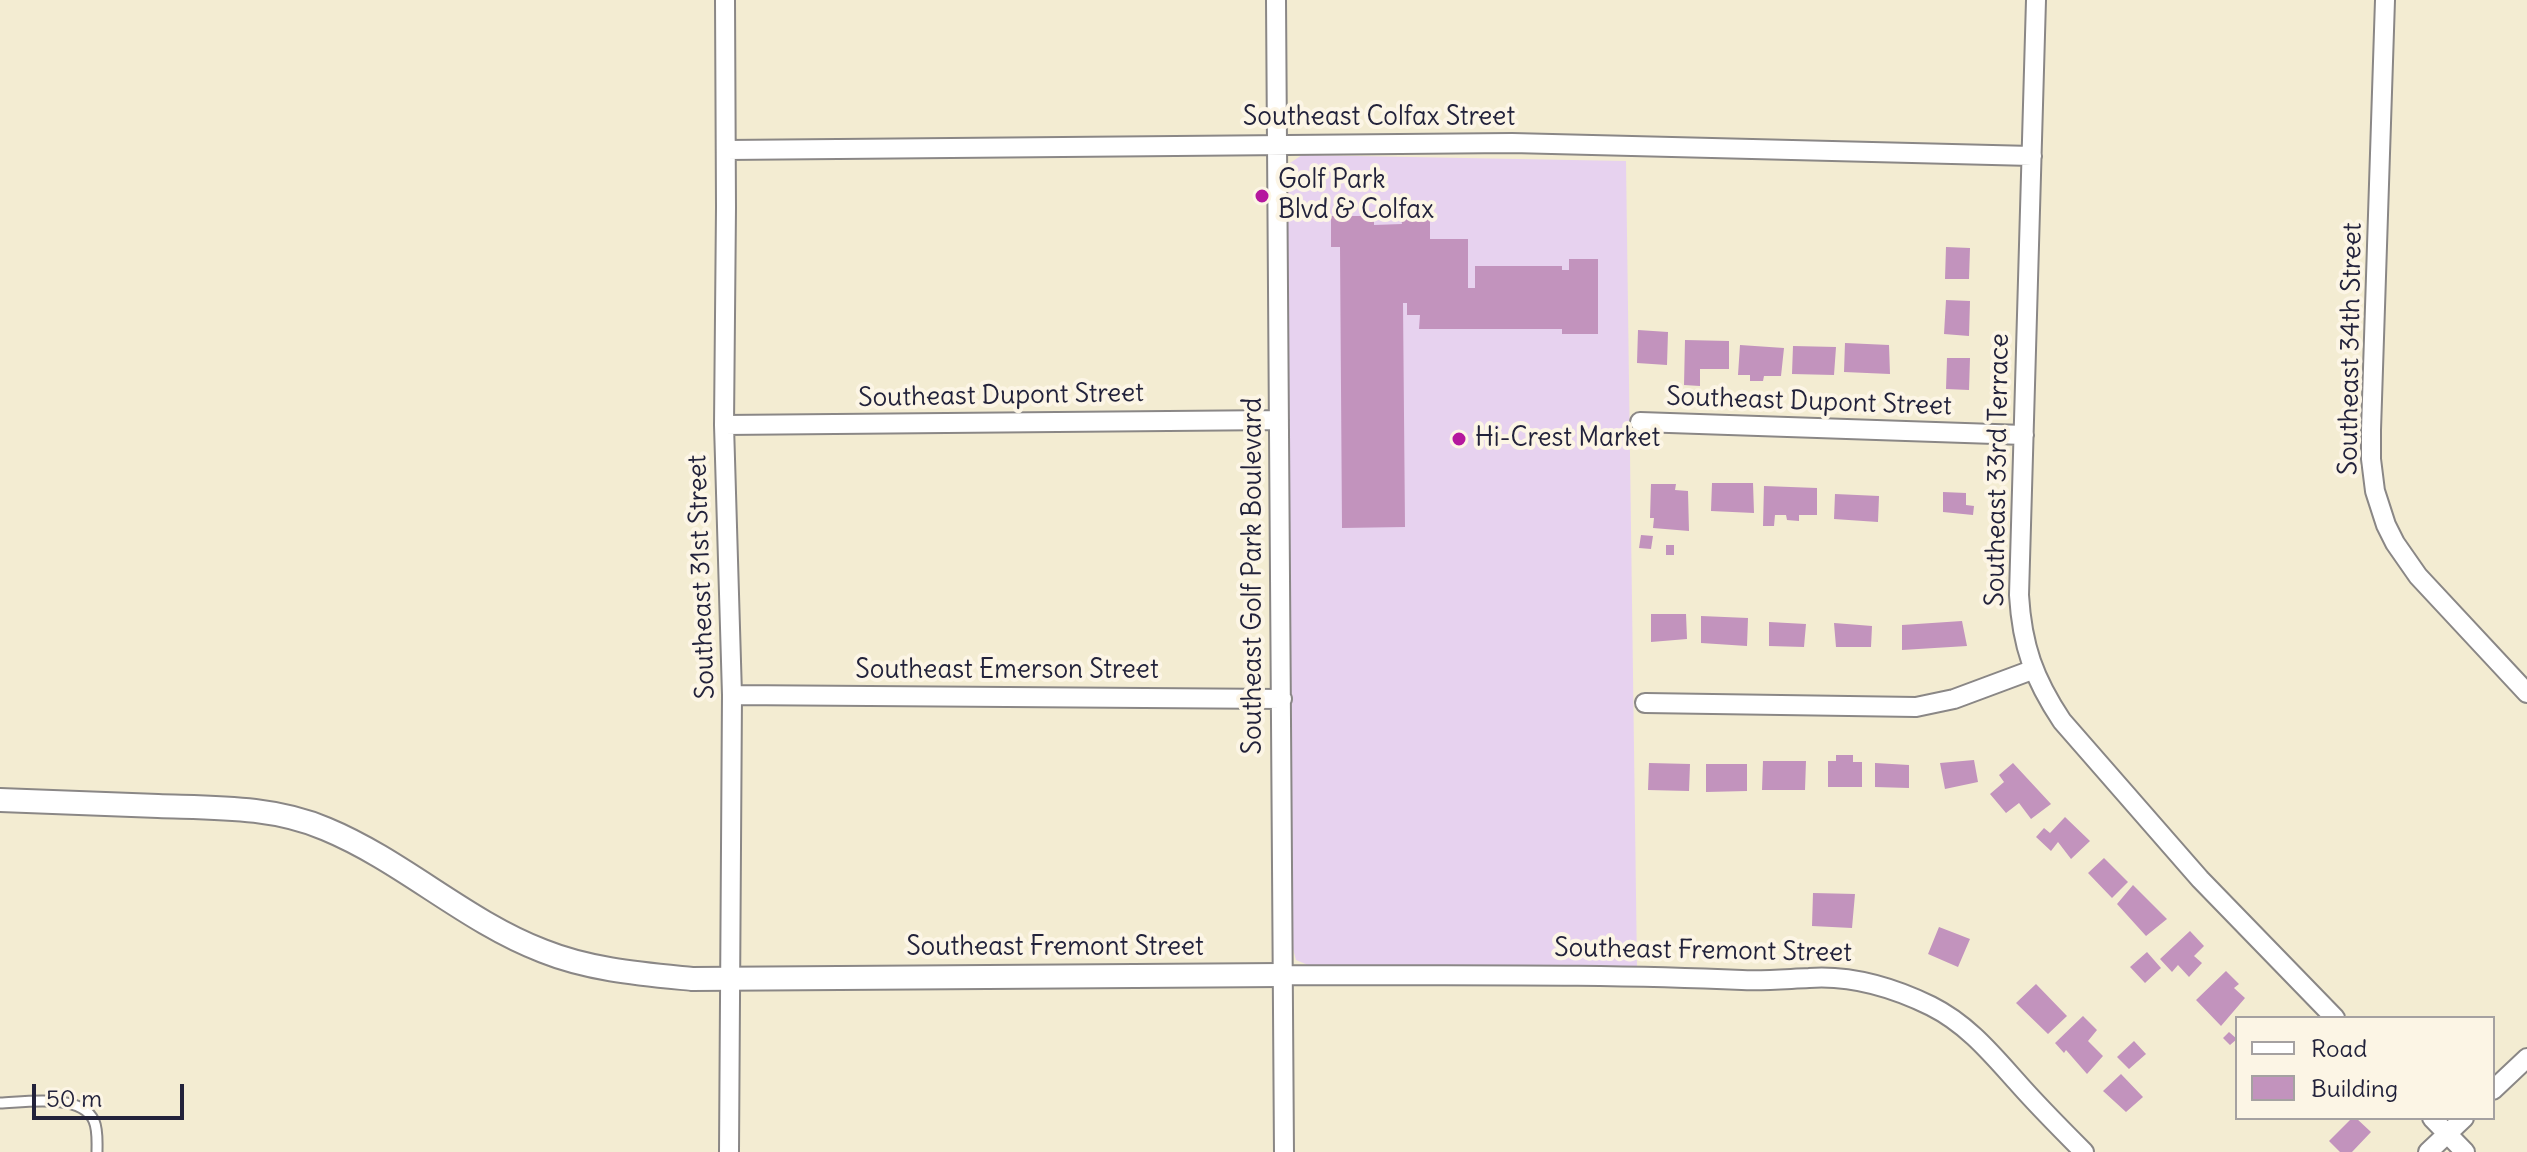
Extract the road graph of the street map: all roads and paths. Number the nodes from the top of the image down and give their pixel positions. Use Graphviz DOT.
graph roads {
  1 [pos="725,0"];
  2 [pos="1276,0"];
  3 [pos="2036,0"];
  4 [pos="2385,0"];
  5 [pos="1277,145"];
  6 [pos="726,150"];
  7 [pos="2032,156"];
  8 [pos="1279,420"];
  9 [pos="1640,422"];
  10 [pos="724,425"];
  11 [pos="2024,435"];
  12 [pos="2032,670"];
  13 [pos="2527,693"];
  14 [pos="732,695"];
  15 [pos="1282,699"];
  16 [pos="1645,703"];
  17 [pos="0,800"];
  18 [pos="1282,975"];
  19 [pos="729,978"];
  20 [pos="2333,1016"];
  21 [pos="2527,1058"];
  22 [pos="2495,1088"];
  23 [pos="0,1103"];
  24 [pos="2434,1120"];
  25 [pos="2462,1120"];
  26 [pos="2447,1134"];
  27 [pos="97,1152"];
  28 [pos="729,1152"];
  29 [pos="1284,1152"];
  30 [pos="2084,1152"];
  31 [pos="2428,1152"];
  32 [pos="2465,1152"];
  1 -- 6 [label="street, Southeast 31st Street"];
  2 -- 5 [label="street, Southeast Golf Park Boulevard"];
  3 -- 7 [label="street, Southeast 33rd Terrace"];
  4 -- 13 [label="street, Southeast 34th Street"];
  5 -- 6 [label="street, Southeast Colfax Street"];
  5 -- 7 [label="street, Southeast Colfax Street"];
  5 -- 8 [label="street, Southeast Golf Park Boulevard"];
  6 -- 10 [label="street, Southeast 31st Street"];
  7 -- 11 [label="street, Southeast 33rd Terrace"];
  8 -- 10 [label="street, Southeast Dupont Street"];
  8 -- 15 [label="street, Southeast Golf Park Boulevard"];
  9 -- 11 [label="street, Southeast Dupont Street"];
  10 -- 14 [label="street, Southeast 31st Street"];
  11 -- 12 [label="street, Southeast 33rd Terrace"];
  12 -- 16 [label="street"];
  12 -- 20 [label="street, Southeast 33rd Terrace"];
  14 -- 15 [label="street, Southeast Emerson Street"];
  14 -- 19 [label="street, Southeast 31st Street"];
  15 -- 18 [label="street, Southeast Golf Park Boulevard"];
  17 -- 19 [label="street, Southeast Fremont Street"];
  18 -- 19 [label="street, Southeast Fremont Street"];
  18 -- 29 [label="street, Southeast Golf Park Boulevard"];
  18 -- 30 [label="street, Southeast Fremont Street"];
  19 -- 28 [label="street, Southeast 31st Street"];
  21 -- 22 [label="street"];
  23 -- 27 [label="lane"];
  24 -- 26 [label="street"];
  25 -- 26 [label="street"];
  26 -- 31 [label="street"];
  26 -- 32 [label="street"];
}
